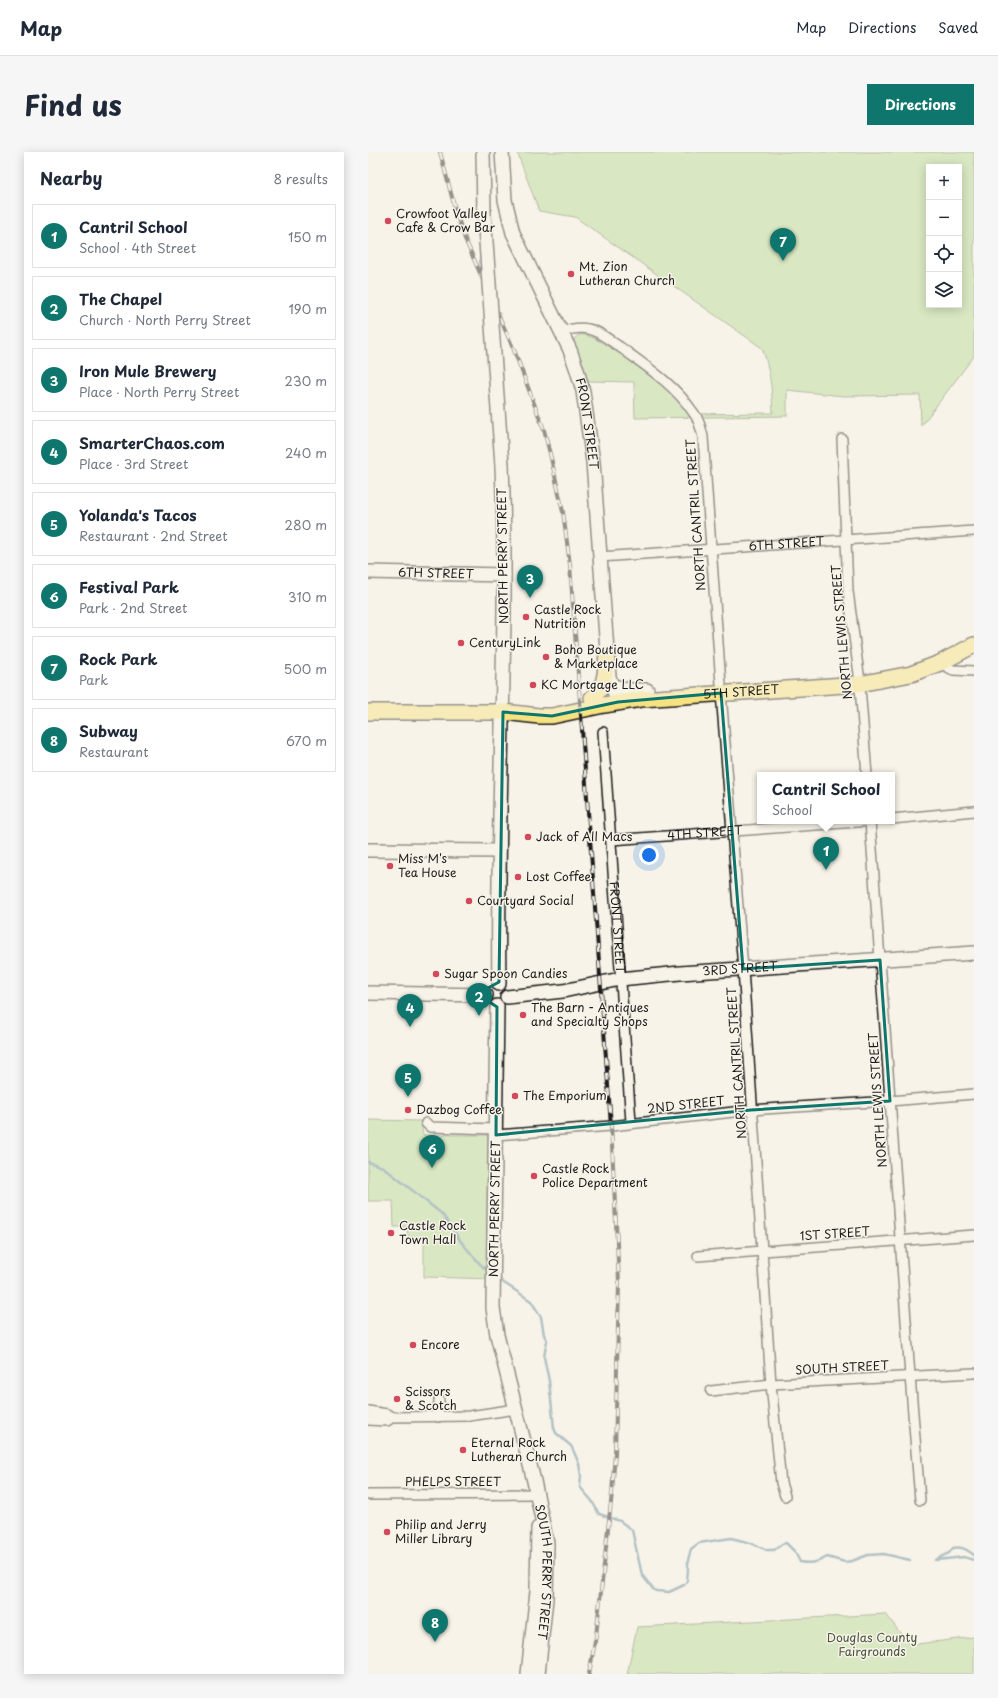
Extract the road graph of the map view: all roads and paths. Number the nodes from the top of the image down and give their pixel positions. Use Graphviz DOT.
graph roads {
  1 [pos="485,152"];
  2 [pos="502,152"];
  3 [pos="504,187"];
  4 [pos="561,332"];
  5 [pos="842,439"];
  6 [pos="974,531"];
  7 [pos="846,539"];
  8 [pos="711,550"];
  9 [pos="600,557"];
  10 [pos="368,572"];
  11 [pos="504,575"];
  12 [pos="974,636"];
  13 [pos="974,645"];
  14 [pos="607,654"];
  15 [pos="940,663"];
  16 [pos="974,671"];
  17 [pos="609,677"];
  18 [pos="859,679"];
  19 [pos="721,689"];
  20 [pos="615,694"];
  21 [pos="644,695"];
  22 [pos="592,698"];
  23 [pos="368,712"];
  24 [pos="503,712"];
  25 [pos="603,732"];
  26 [pos="867,772"];
  27 [pos="974,811"];
  28 [pos="895,819"];
  29 [pos="829,824"];
  30 [pos="870,824"];
  31 [pos="733,831"];
  32 [pos="611,840"];
  33 [pos="368,850"];
  34 [pos="499,851"];
  35 [pos="974,953"];
  36 [pos="880,960"];
  37 [pos="743,969"];
  38 [pos="620,979"];
  39 [pos="499,984"];
  40 [pos="368,993"];
  41 [pos="486,995"];
  42 [pos="507,997"];
  43 [pos="497,1006"];
  44 [pos="974,1094"];
  45 [pos="890,1101"];
  46 [pos="751,1110"];
  47 [pos="631,1122"];
  48 [pos="426,1123"];
  49 [pos="496,1132"];
  50 [pos="974,1235"];
  51 [pos="901,1242"];
  52 [pos="762,1250"];
  53 [pos="698,1256"];
  54 [pos="974,1373"];
  55 [pos="910,1376"];
  56 [pos="771,1384"];
  57 [pos="711,1391"];
  58 [pos="439,1400"];
  59 [pos="516,1409"];
  60 [pos="368,1411"];
  61 [pos="438,1417"];
  62 [pos="393,1418"];
  63 [pos="368,1420"];
  64 [pos="537,1494"];
  65 [pos="368,1495"];
  66 [pos="786,1496"];
  67 [pos="920,1500"];
  68 [pos="528,1674"];
  69 [pos="538,1674"];
  1 -- 3 [label="street, FRONT STREET"];
  1 -- 11 [label="street, NORTH PERRY STREET, bridge"];
  2 -- 3 [label="street, FRONT STREET"];
  3 -- 4 [label="street, FRONT STREET"];
  4 -- 8 [label="street, NORTH CANTRIL STREET"];
  4 -- 9 [label="street, FRONT STREET"];
  5 -- 7 [label="street, NORTH LEWIS STREET"];
  6 -- 7 [label="street, 6TH STREET"];
  7 -- 8 [label="street, 6TH STREET"];
  7 -- 18 [label="street, NORTH LEWIS STREET"];
  8 -- 9 [label="street, 6TH STREET"];
  8 -- 19 [label="street, NORTH CANTRIL STREET"];
  9 -- 14 [label="street, FRONT STREET"];
  10 -- 11 [label="street, 6TH STREET"];
  11 -- 24 [label="street, NORTH PERRY STREET"];
  12 -- 18 [label="main road, 5TH STREET"];
  13 -- 15 [label="main road, 5TH STREET"];
  14 -- 17 [label="street, FRONT STREET"];
  14 -- 22 [label="main road"];
  15 -- 16 [label="street"];
  15 -- 18 [label="main road, 5TH STREET"];
  17 -- 20 [label="street, FRONT STREET"];
  17 -- 21 [label="street"];
  18 -- 19 [label="main road, 5TH STREET"];
  18 -- 26 [label="street, NORTH LEWIS STREET"];
  19 -- 21 [label="main road, 5TH STREET"];
  19 -- 31 [label="street, NORTH CANTRIL STREET"];
  20 -- 21 [label="main road, 5TH STREET"];
  20 -- 22 [label="main road, 5TH STREET"];
  21 -- 24 [label="main road, 5TH STREET"];
  22 -- 24 [label="main road, 5TH STREET"];
  23 -- 24 [label="main road, 5TH STREET"];
  24 -- 34 [label="street, NORTH PERRY STREET"];
  25 -- 32 [label="street, FRONT STREET"];
  27 -- 28 [label="street"];
  29 -- 31 [label="street, 4TH STREET"];
  30 -- 36 [label="street, NORTH LEWIS STREET"];
  31 -- 32 [label="street, 4TH STREET"];
  31 -- 37 [label="street, NORTH CANTRIL STREET"];
  32 -- 38 [label="street, FRONT STREET"];
  33 -- 34 [label="street"];
  34 -- 39 [label="street, NORTH PERRY STREET"];
  35 -- 36 [label="street, 3RD STREET"];
  36 -- 37 [label="street, 3RD STREET"];
  36 -- 45 [label="street, NORTH LEWIS STREET"];
  37 -- 38 [label="street, 3RD STREET"];
  37 -- 46 [label="street, NORTH CANTRIL STREET"];
  38 -- 42 [label="street, 3RD STREET"];
  38 -- 47 [label="street, FRONT STREET"];
  39 -- 41 [label="street"];
  39 -- 42 [label="street"];
  40 -- 41 [label="street"];
  41 -- 43 [label="street"];
  42 -- 43 [label="street"];
  43 -- 49 [label="street, NORTH PERRY STREET"];
  44 -- 45 [label="street, 2ND STREET"];
  45 -- 46 [label="street, 2ND STREET"];
  45 -- 51 [label="street, NORTH LEWIS STREET"];
  46 -- 47 [label="street, 2ND STREET"];
  46 -- 52 [label="street, NORTH CANTRIL STREET"];
  47 -- 49 [label="street, 2ND STREET"];
  48 -- 49 [label="street, 2ND STREET"];
  49 -- 59 [label="street, NORTH PERRY STREET"];
  50 -- 51 [label="street, 1ST STREET"];
  51 -- 52 [label="street, 1ST STREET"];
  51 -- 55 [label="street, NORTH LEWIS STREET"];
  52 -- 53 [label="street, 1ST STREET"];
  52 -- 56 [label="street, NORTH CANTRIL STREET"];
  54 -- 55 [label="street, SOUTH STREET"];
  55 -- 56 [label="street, SOUTH STREET"];
  55 -- 67 [label="street, NORTH LEWIS STREET"];
  56 -- 57 [label="street, SOUTH STREET"];
  56 -- 66 [label="street, NORTH CANTRIL STREET"];
  58 -- 61 [label="street"];
  59 -- 61 [label="street"];
  59 -- 64 [label="street, SOUTH PERRY STREET"];
  60 -- 62 [label="street"];
  61 -- 62 [label="street"];
  62 -- 63 [label="street"];
  64 -- 65 [label="street, PHELPS STREET"];
  64 -- 68 [label="street, SOUTH PERRY STREET"];
  64 -- 69 [label="street, SOUTH PERRY STREET"];
}
